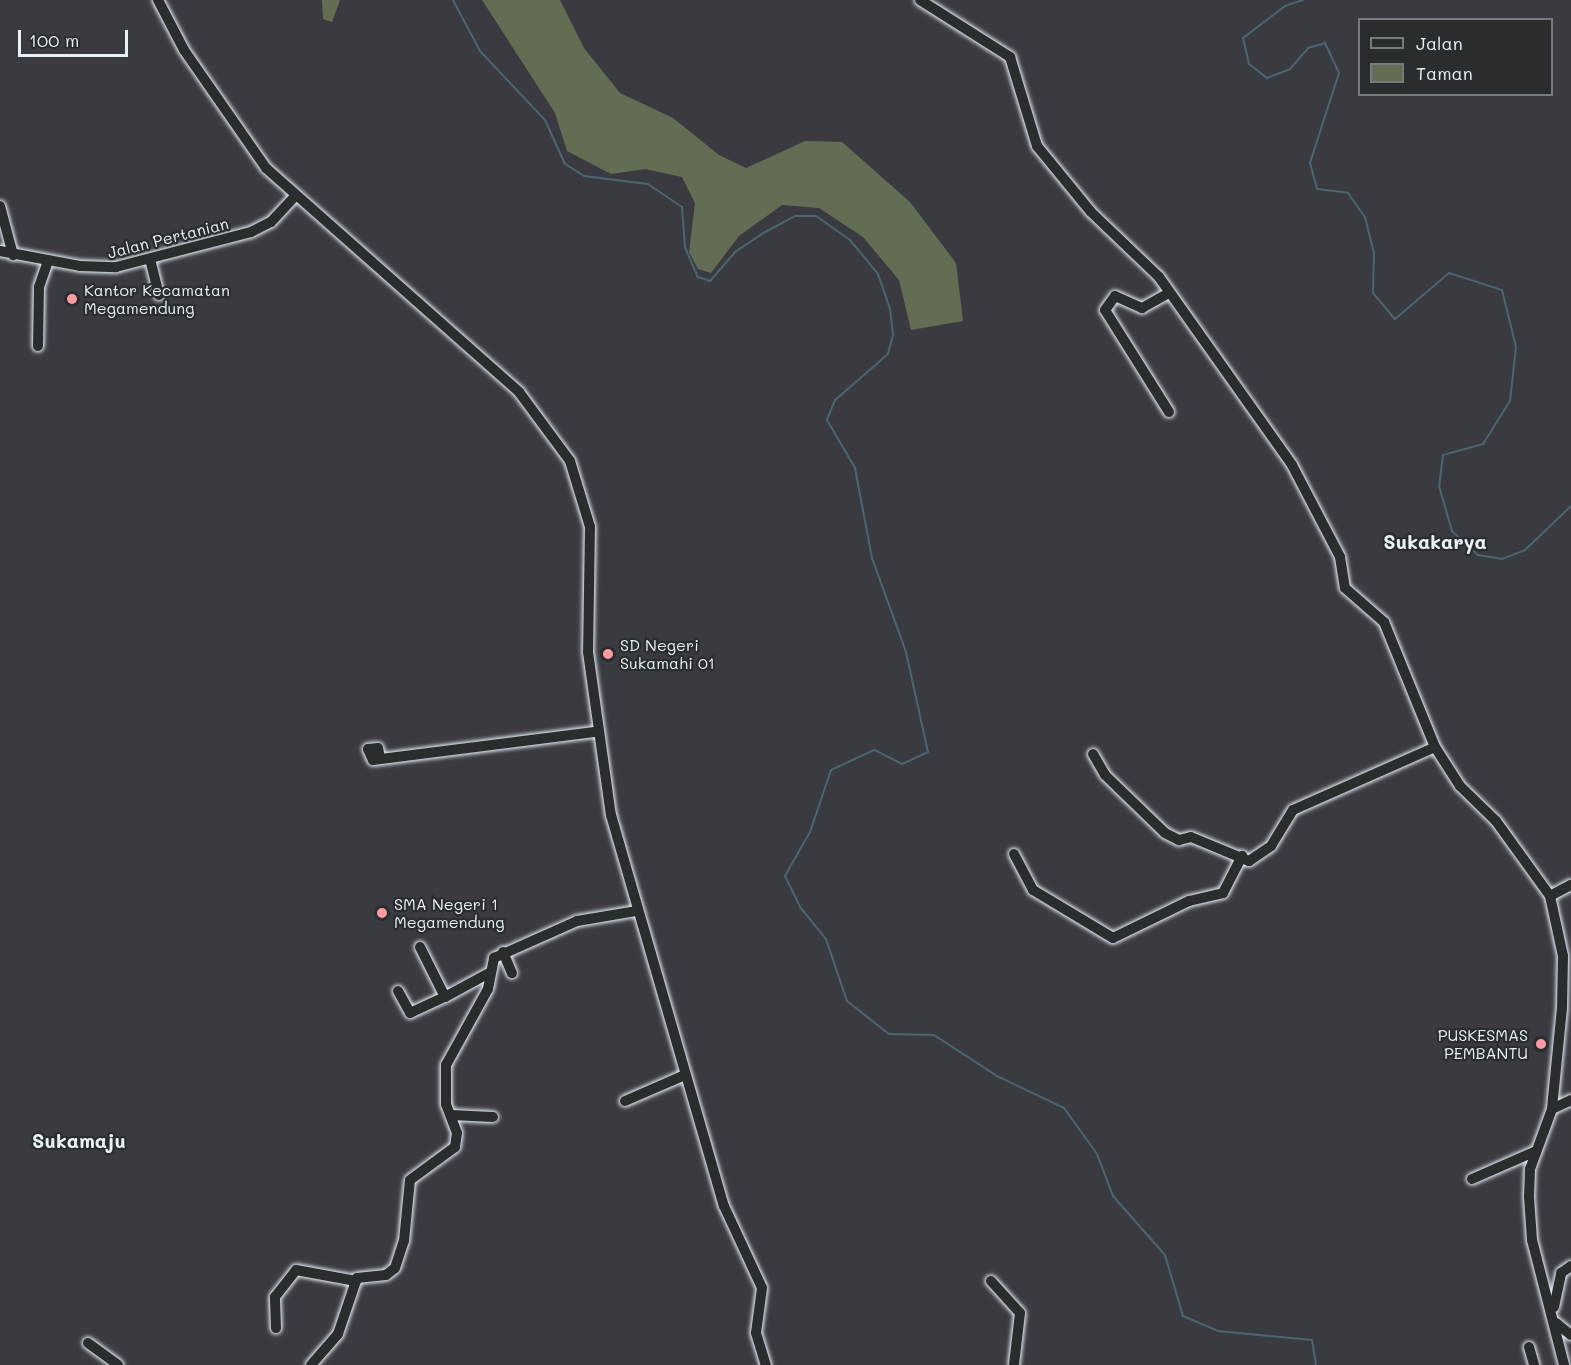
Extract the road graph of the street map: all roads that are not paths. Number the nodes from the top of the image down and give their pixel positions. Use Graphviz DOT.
graph roads {
  1 [pos="158,0"];
  2 [pos="920,0"];
  3 [pos="294,197"];
  4 [pos="0,206"];
  5 [pos="0,251"];
  6 [pos="13,255"];
  7 [pos="150,259"];
  8 [pos="48,261"];
  9 [pos="1169,293"];
  10 [pos="159,296"];
  11 [pos="38,346"];
  12 [pos="1168,412"];
  13 [pos="596,732"];
  14 [pos="1435,747"];
  15 [pos="1093,754"];
  16 [pos="380,757"];
  17 [pos="1014,854"];
  18 [pos="1242,856"];
  19 [pos="1571,885"];
  20 [pos="1550,897"];
  21 [pos="637,911"];
  22 [pos="420,947"];
  23 [pos="502,952"];
  24 [pos="1567,956"];
  25 [pos="512,972"];
  26 [pos="489,973"];
  27 [pos="398,991"];
  28 [pos="445,997"];
  29 [pos="685,1075"];
  30 [pos="1571,1100"];
  31 [pos="625,1101"];
  32 [pos="1552,1109"];
  33 [pos="451,1115"];
  34 [pos="493,1117"];
  35 [pos="1536,1151"];
  36 [pos="1472,1179"];
  37 [pos="1571,1266"];
  38 [pos="356,1281"];
  39 [pos="991,1281"];
  40 [pos="1553,1311"];
  41 [pos="1556,1323"];
  42 [pos="276,1328"];
  43 [pos="1571,1335"];
  44 [pos="88,1343"];
  45 [pos="1529,1347"];
  46 [pos="118,1365"];
  47 [pos="311,1365"];
  48 [pos="766,1365"];
  49 [pos="1014,1365"];
  50 [pos="1534,1365"];
  51 [pos="1564,1365"];
  1 -- 3 [label="street"];
  2 -- 9 [label="street"];
  3 -- 7 [label="street, Jalan Pertanian"];
  3 -- 13 [label="street"];
  4 -- 6 [label="street"];
  5 -- 6 [label="street, Jalan Pertanian"];
  6 -- 8 [label="street, Jalan Pertanian"];
  7 -- 8 [label="street, Jalan Pertanian"];
  7 -- 10 [label="street"];
  8 -- 11 [label="street"];
  9 -- 12 [label="street"];
  9 -- 14 [label="street"];
  13 -- 16 [label="street"];
  13 -- 21 [label="street"];
  14 -- 18 [label="street"];
  14 -- 20 [label="street"];
  15 -- 18 [label="street"];
  17 -- 18 [label="street"];
  19 -- 20 [label="street"];
  20 -- 24 [label="street"];
  21 -- 23 [label="street"];
  21 -- 29 [label="street"];
  22 -- 28 [label="street"];
  23 -- 25 [label="street"];
  23 -- 26 [label="street"];
  24 -- 32 [label="street"];
  26 -- 28 [label="street"];
  26 -- 33 [label="street"];
  27 -- 28 [label="street"];
  29 -- 31 [label="street"];
  29 -- 48 [label="street"];
  30 -- 32 [label="street"];
  32 -- 35 [label="street"];
  33 -- 34 [label="street"];
  33 -- 38 [label="street"];
  35 -- 36 [label="street"];
  35 -- 40 [label="street"];
  37 -- 40 [label="street"];
  38 -- 42 [label="street"];
  38 -- 47 [label="street"];
  39 -- 49 [label="street"];
  40 -- 41 [label="street"];
  41 -- 43 [label="street"];
  41 -- 51 [label="street"];
  44 -- 46 [label="street"];
  45 -- 50 [label="street"];
}
